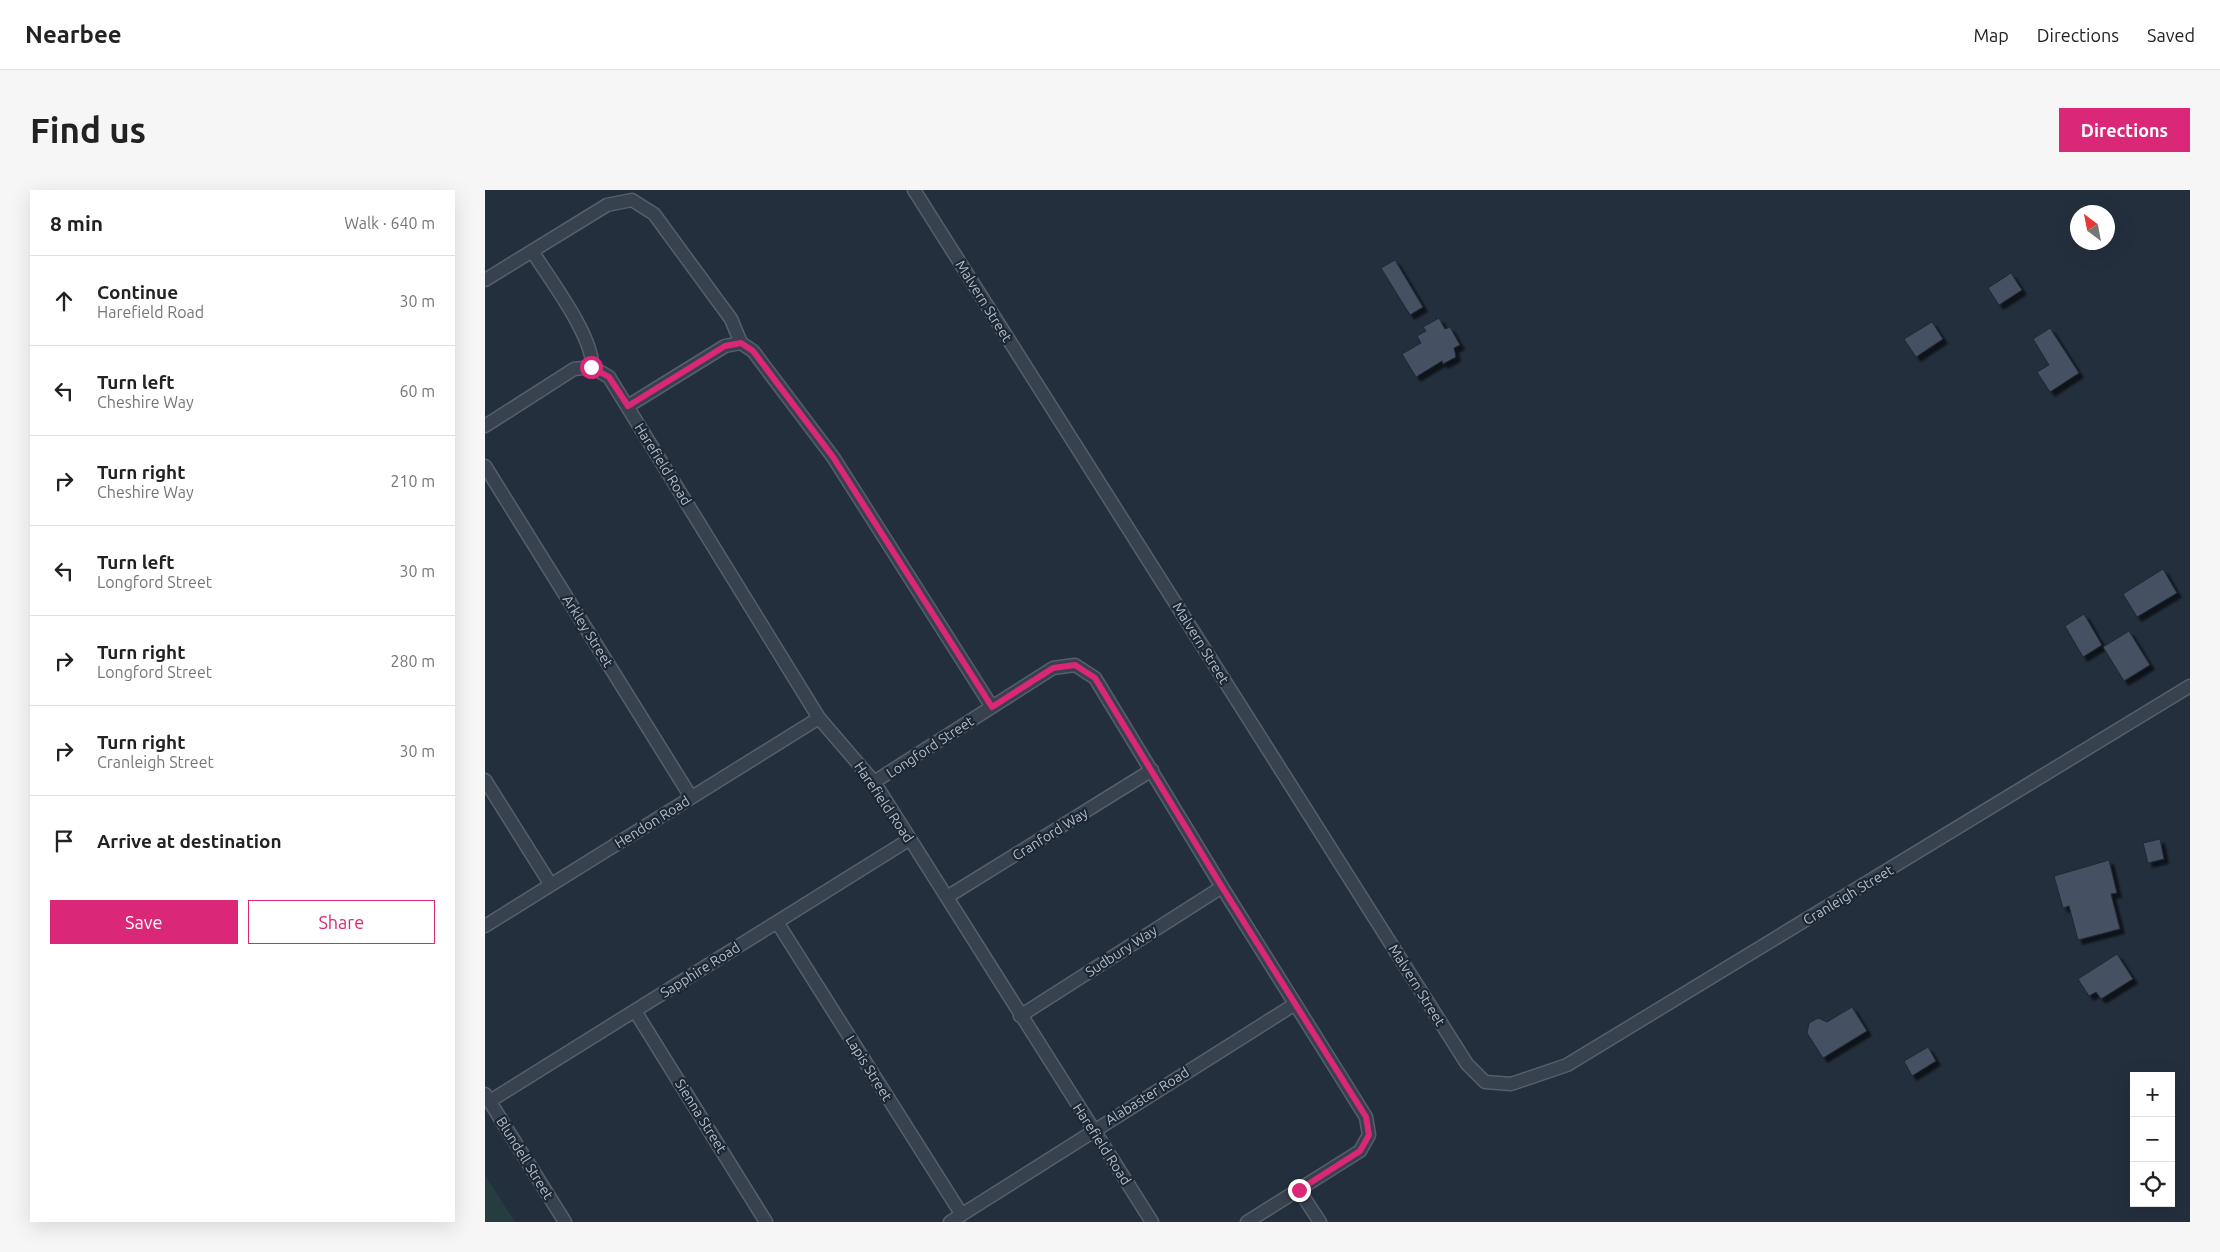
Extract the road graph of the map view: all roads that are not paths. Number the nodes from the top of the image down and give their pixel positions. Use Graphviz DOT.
graph roads {
  1 [pos="914,190"];
  2 [pos="532,251"];
  3 [pos="485,280"];
  4 [pos="741,343"];
  5 [pos="591,367"];
  6 [pos="628,406"];
  7 [pos="485,426"];
  8 [pos="485,466"];
  9 [pos="2190,686"];
  10 [pos="992,707"];
  11 [pos="819,718"];
  12 [pos="1152,770"];
  13 [pos="485,780"];
  14 [pos="874,782"];
  15 [pos="691,797"];
  16 [pos="910,839"];
  17 [pos="551,885"];
  18 [pos="1222,887"];
  19 [pos="947,897"];
  20 [pos="777,922"];
  21 [pos="485,926"];
  22 [pos="1295,1004"];
  23 [pos="635,1011"];
  24 [pos="1020,1016"];
  25 [pos="1498,1083"];
  26 [pos="487,1097"];
  27 [pos="1092,1130"];
  28 [pos="1299,1190"];
  29 [pos="962,1214"];
  30 [pos="565,1222"];
  31 [pos="766,1222"];
  32 [pos="950,1222"];
  33 [pos="1152,1222"];
  34 [pos="1247,1222"];
  35 [pos="1320,1222"];
  1 -- 25 [label="street, Malvern Street"];
  2 -- 3 [label="street"];
  2 -- 4 [label="street"];
  2 -- 5 [label="street"];
  4 -- 6 [label="street"];
  4 -- 10 [label="street"];
  5 -- 6 [label="street, Harefield Road"];
  5 -- 7 [label="street"];
  6 -- 11 [label="street, Harefield Road"];
  8 -- 15 [label="street, Arkley Street"];
  9 -- 25 [label="street, Cranleigh Street"];
  10 -- 12 [label="street, Longford Street"];
  10 -- 14 [label="street, Longford Street"];
  11 -- 14 [label="street, Harefield Road"];
  11 -- 15 [label="street, Hendon Road"];
  12 -- 18 [label="street, Longford Street"];
  12 -- 19 [label="street, Cranford Way"];
  13 -- 17 [label="street"];
  14 -- 16 [label="street, Harefield Road"];
  15 -- 17 [label="street, Hendon Road"];
  16 -- 19 [label="street, Harefield Road"];
  16 -- 20 [label="street, Sapphire Road"];
  17 -- 21 [label="street, Hendon Road"];
  18 -- 22 [label="street, Longford Street"];
  18 -- 24 [label="street, Sudbury Way"];
  19 -- 24 [label="street, Harefield Road"];
  20 -- 23 [label="street, Sapphire Road"];
  20 -- 29 [label="street, Lapis Street"];
  22 -- 27 [label="street, Alabaster Road"];
  22 -- 28 [label="street, Longford Street"];
  23 -- 26 [label="street, Sapphire Road"];
  23 -- 31 [label="street, Sienna Street"];
  24 -- 27 [label="street, Harefield Road"];
  26 -- 30 [label="street, Blundell Street"];
  27 -- 29 [label="street, Alabaster Road"];
  27 -- 33 [label="street, Harefield Road"];
  28 -- 34 [label="street"];
  28 -- 35 [label="street"];
  29 -- 32 [label="street, Alabaster Road"];
}
